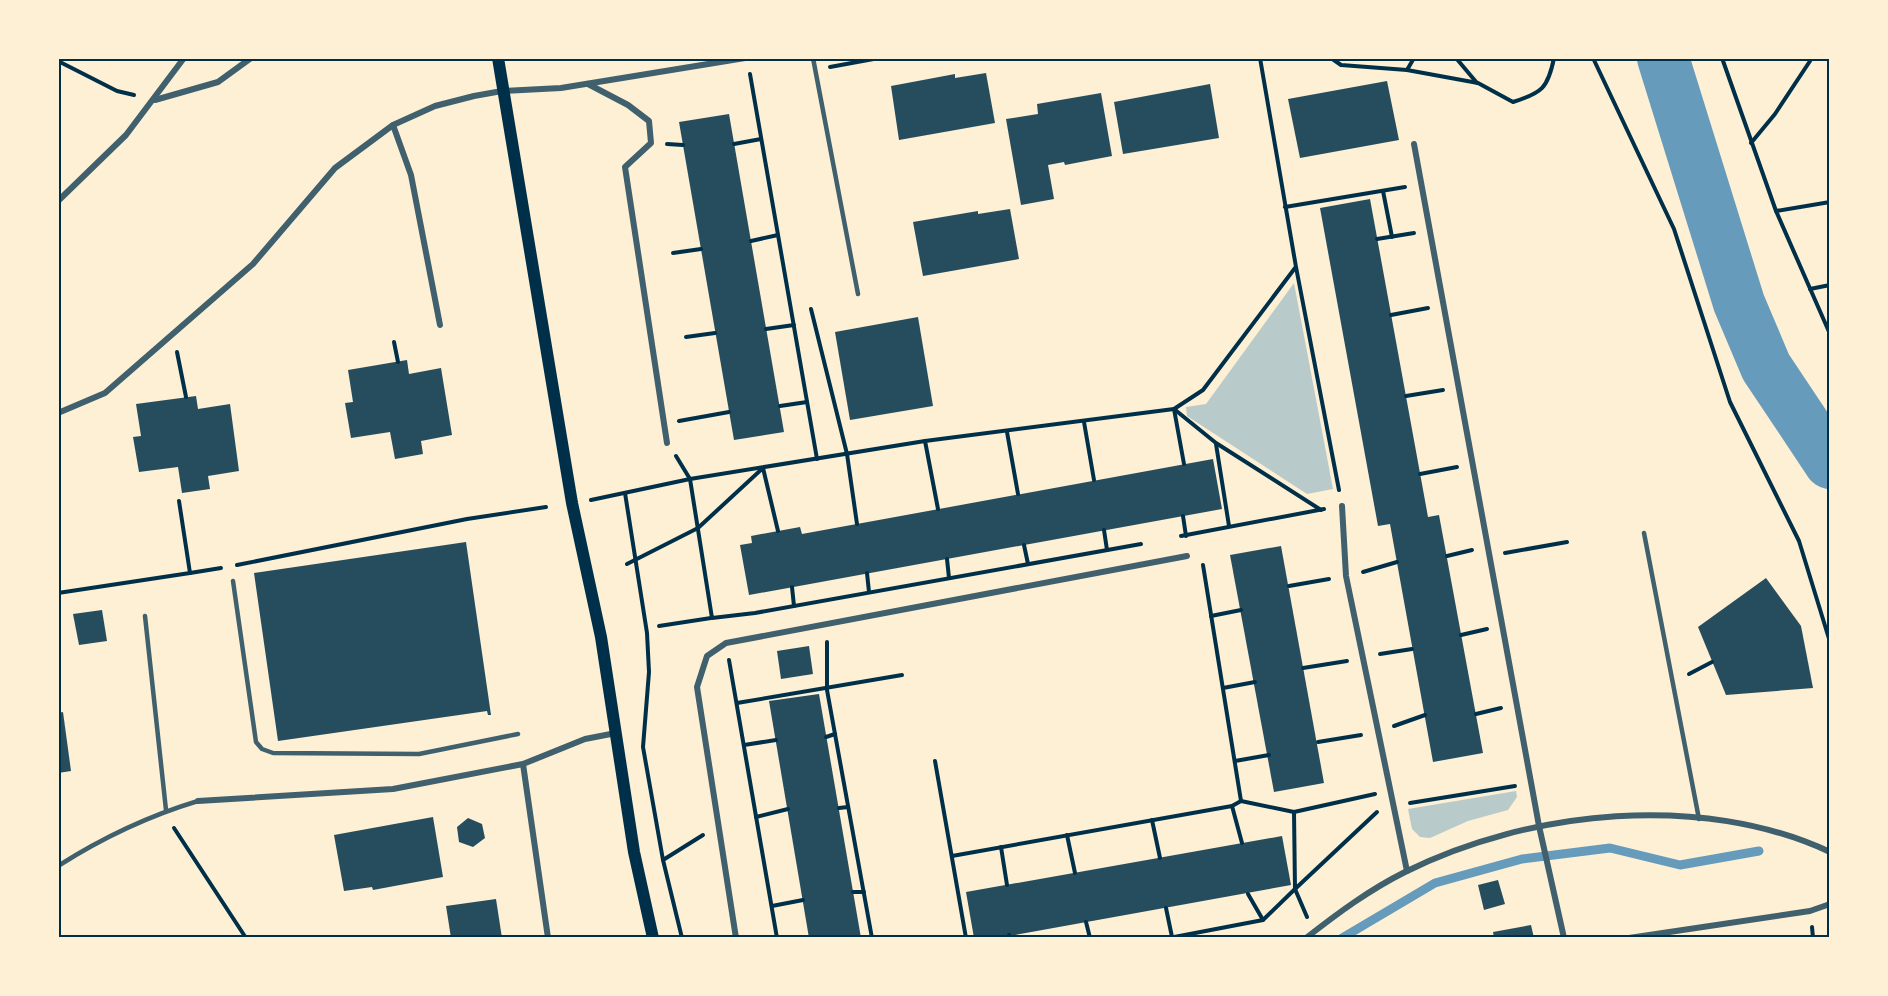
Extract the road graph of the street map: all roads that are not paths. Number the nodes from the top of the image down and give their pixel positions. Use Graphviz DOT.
graph roads {
  1 [pos="184,58"];
  2 [pos="251,58"];
  3 [pos="498,58"];
  4 [pos="744,58"];
  5 [pos="813,58"];
  6 [pos="588,84"];
  7 [pos="502,91"];
  8 [pos="155,100"];
  9 [pos="393,125"];
  10 [pos="1414,144"];
  11 [pos="58,201"];
  12 [pos="858,294"];
  13 [pos="440,325"];
  14 [pos="58,414"];
  15 [pos="667,442"];
  16 [pos="1342,506"];
  17 [pos="1644,532"];
  18 [pos="1187,556"];
  19 [pos="233,581"];
  20 [pos="145,615"];
  21 [pos="617,733"];
  22 [pos="518,734"];
  23 [pos="523,764"];
  24 [pos="198,801"];
  25 [pos="166,810"];
  26 [pos="1699,819"];
  27 [pos="1539,826"];
  28 [pos="1830,852"];
  29 [pos="58,866"];
  30 [pos="1407,871"];
  31 [pos="1830,904"];
  32 [pos="548,938"];
  33 [pos="653,938"];
  34 [pos="736,938"];
  35 [pos="1306,938"];
  36 [pos="1564,938"];
  37 [pos="1629,938"];
  1 -- 8 [label="street"];
  2 -- 8 [label="street"];
  3 -- 7 [label="main road"];
  4 -- 6 [label="street"];
  5 -- 12 [label="lane"];
  6 -- 7 [label="street"];
  6 -- 15 [label="street"];
  7 -- 9 [label="street"];
  7 -- 21 [label="main road"];
  8 -- 11 [label="street"];
  9 -- 13 [label="street"];
  9 -- 14 [label="street"];
  10 -- 27 [label="street"];
  16 -- 30 [label="street"];
  17 -- 26 [label="lane"];
  18 -- 34 [label="street"];
  19 -- 22 [label="lane"];
  20 -- 25 [label="lane"];
  21 -- 23 [label="street"];
  21 -- 33 [label="main road"];
  23 -- 24 [label="street"];
  23 -- 32 [label="street"];
  24 -- 25 [label="lane"];
  25 -- 29 [label="lane"];
  26 -- 27 [label="street"];
  26 -- 28 [label="street"];
  27 -- 30 [label="street"];
  27 -- 36 [label="street"];
  30 -- 35 [label="street"];
  31 -- 37 [label="street"];
}
